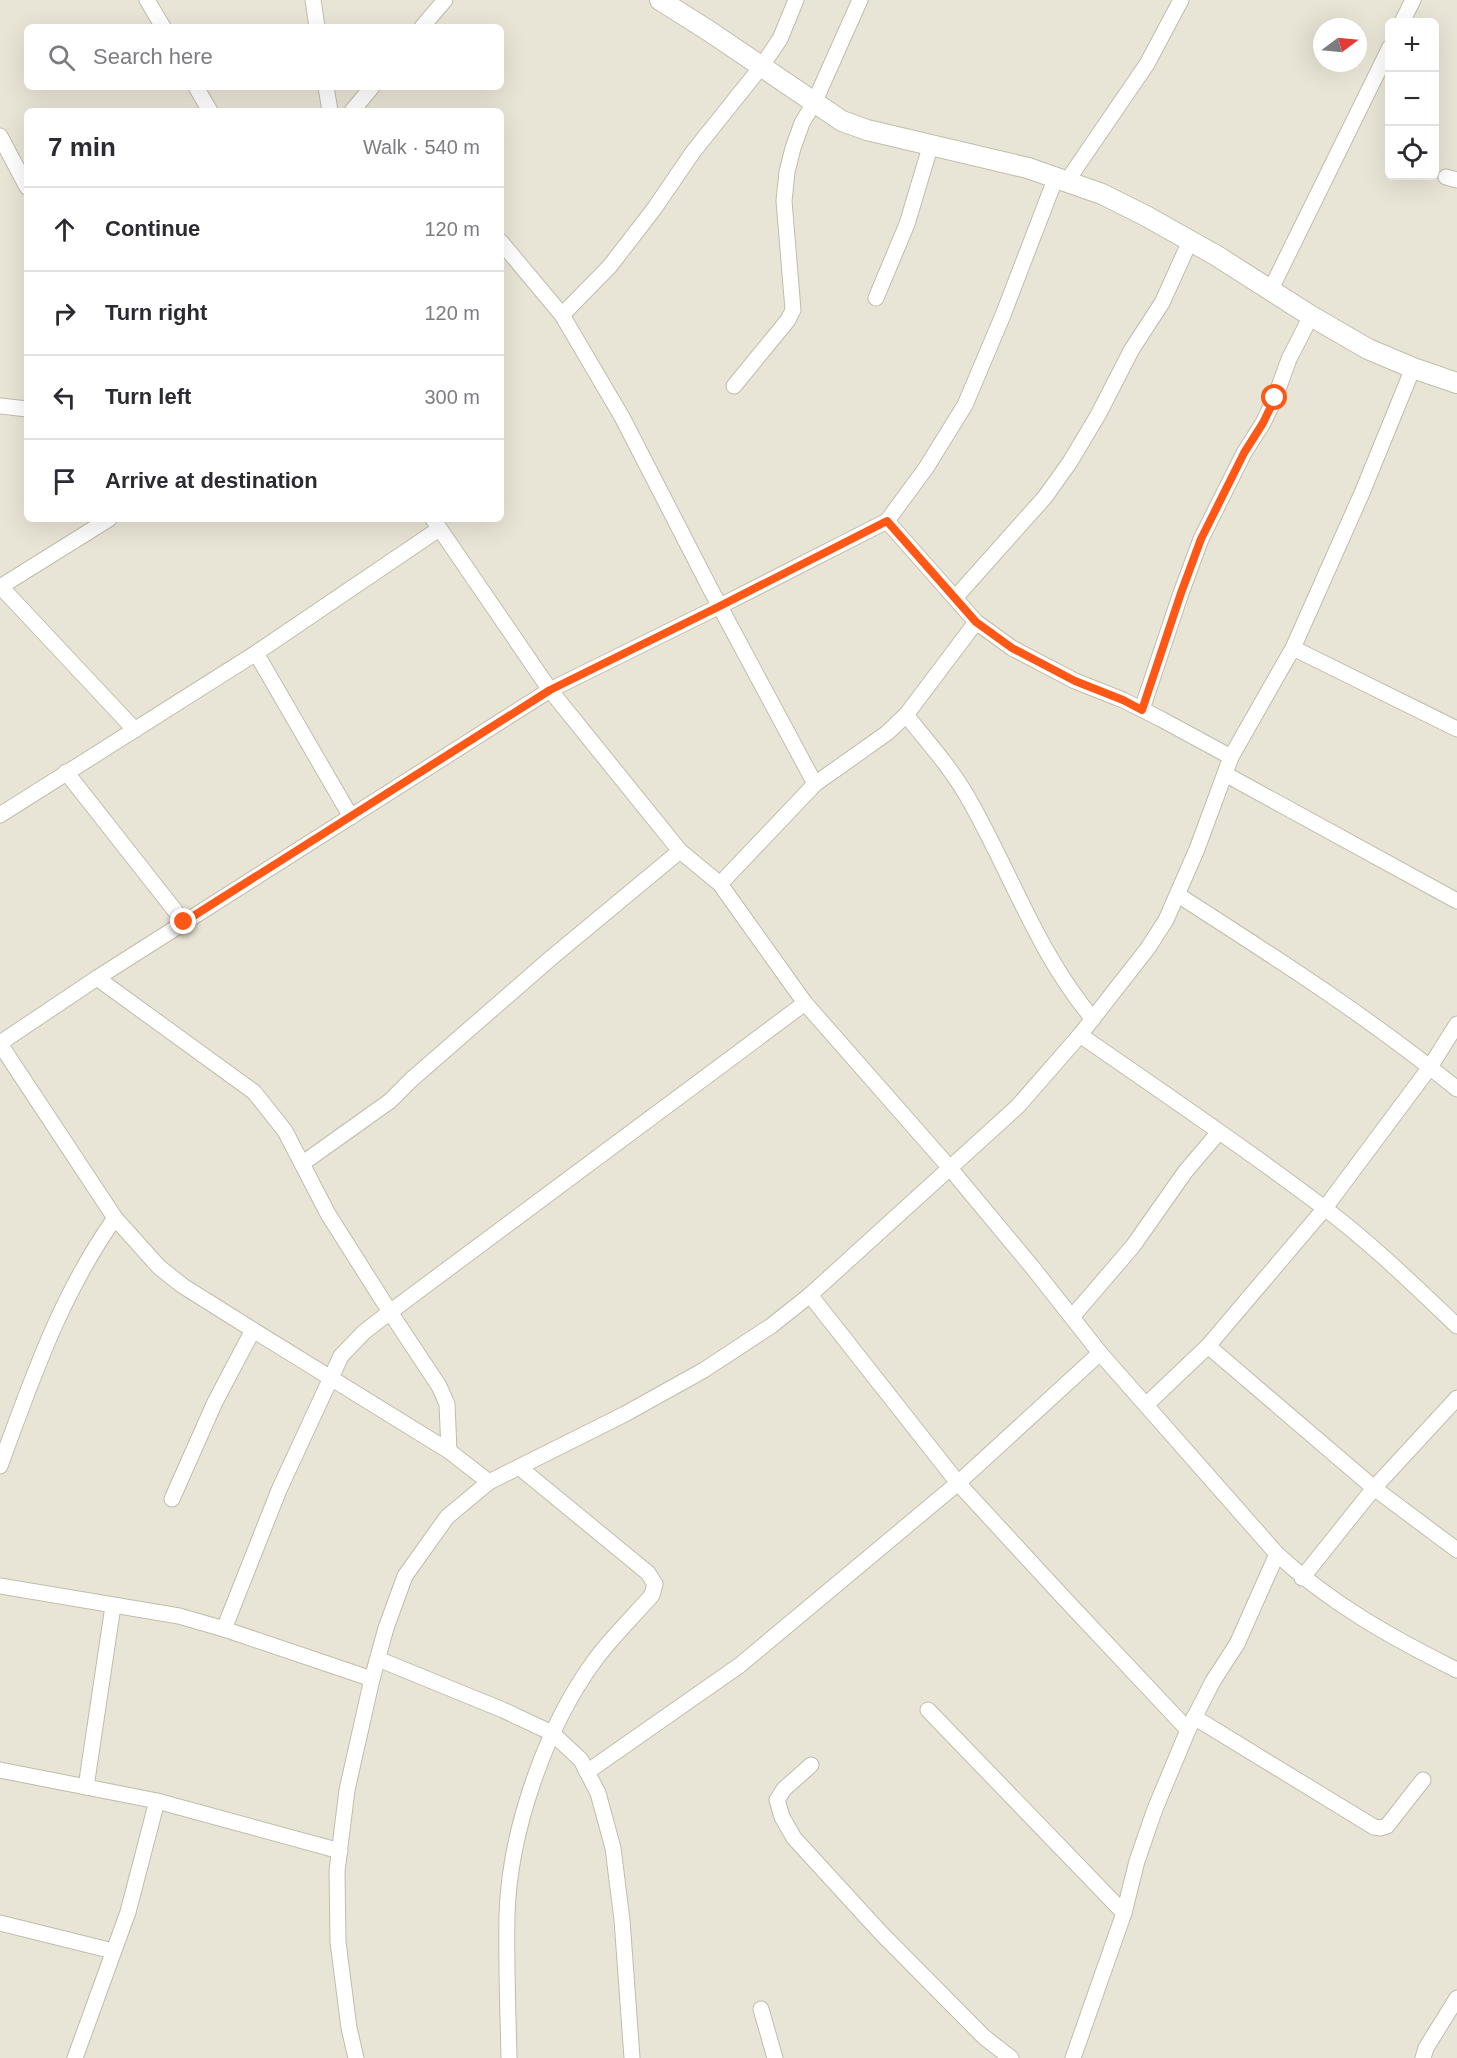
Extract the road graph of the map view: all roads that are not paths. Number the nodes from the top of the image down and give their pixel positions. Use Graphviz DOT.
graph roads {
  1 [pos="147,0"];
  2 [pos="313,0"];
  3 [pos="445,0"];
  4 [pos="660,0"];
  5 [pos="796,0"];
  6 [pos="860,0"];
  7 [pos="1181,0"];
  8 [pos="1413,0"];
  9 [pos="1404,18"];
  10 [pos="161,24"];
  11 [pos="317,24"];
  12 [pos="425,24"];
  13 [pos="1385,55"];
  14 [pos="761,67"];
  15 [pos="198,90"];
  16 [pos="326,90"];
  17 [pos="370,90"];
  18 [pos="814,103"];
  19 [pos="208,108"];
  20 [pos="330,108"];
  21 [pos="354,108"];
  22 [pos="0,136"];
  23 [pos="931,144"];
  24 [pos="1062,179"];
  25 [pos="24,182"];
  26 [pos="1190,241"];
  27 [pos="504,246"];
  28 [pos="1271,289"];
  29 [pos="876,298"];
  30 [pos="562,315"];
  31 [pos="1311,315"];
  32 [pos="1413,368"];
  33 [pos="1457,383"];
  34 [pos="734,386"];
  35 [pos="0,406"];
  36 [pos="24,409"];
  37 [pos="887,521"];
  38 [pos="104,522"];
  39 [pos="436,524"];
  40 [pos="0,587"];
  41 [pos="955,598"];
  42 [pos="720,606"];
  43 [pos="976,622"];
  44 [pos="1293,648"];
  45 [pos="256,653"];
  46 [pos="550,690"];
  47 [pos="1142,710"];
  48 [pos="906,715"];
  49 [pos="135,729"];
  50 [pos="1457,729"];
  51 [pos="1231,757"];
  52 [pos="66,772"];
  53 [pos="1225,774"];
  54 [pos="815,784"];
  55 [pos="0,814"];
  56 [pos="351,817"];
  57 [pos="680,851"];
  58 [pos="720,884"];
  59 [pos="1178,895"];
  60 [pos="1457,901"];
  61 [pos="184,922"];
  62 [pos="96,978"];
  63 [pos="805,1003"];
  64 [pos="1093,1019"];
  65 [pos="1457,1024"];
  66 [pos="1080,1035"];
  67 [pos="0,1044"];
  68 [pos="1430,1067"];
  69 [pos="1457,1089"];
  70 [pos="1219,1132"];
  71 [pos="303,1163"];
  72 [pos="949,1167"];
  73 [pos="1325,1208"];
  74 [pos="115,1218"];
  75 [pos="810,1295"];
  76 [pos="390,1312"];
  77 [pos="1072,1317"];
  78 [pos="1457,1326"];
  79 [pos="253,1330"];
  80 [pos="1208,1346"];
  81 [pos="1100,1353"];
  82 [pos="331,1377"];
  83 [pos="1457,1398"];
  84 [pos="1147,1404"];
  85 [pos="449,1450"];
  86 [pos="0,1466"];
  87 [pos="519,1467"];
  88 [pos="489,1482"];
  89 [pos="958,1483"];
  90 [pos="1374,1488"];
  91 [pos="172,1499"];
  92 [pos="1457,1550"];
  93 [pos="1277,1554"];
  94 [pos="1302,1578"];
  95 [pos="0,1586"];
  96 [pos="113,1606"];
  97 [pos="224,1629"];
  98 [pos="378,1659"];
  99 [pos="1457,1670"];
  100 [pos="372,1679"];
  101 [pos="928,1710"];
  102 [pos="1191,1723"];
  103 [pos="552,1733"];
  104 [pos="811,1765"];
  105 [pos="0,1770"];
  106 [pos="587,1772"];
  107 [pos="1423,1780"];
  108 [pos="86,1787"];
  109 [pos="157,1801"];
  110 [pos="340,1851"];
  111 [pos="1124,1913"];
  112 [pos="0,1923"];
  113 [pos="113,1951"];
  114 [pos="1457,1998"];
  115 [pos="761,2009"];
  116 [pos="75,2058"];
  117 [pos="356,2058"];
  118 [pos="509,2058"];
  119 [pos="632,2058"];
  120 [pos="775,2058"];
  121 [pos="1011,2058"];
  122 [pos="1073,2058"];
  123 [pos="1423,2058"];
  1 -- 10 [label="street"];
  2 -- 11 [label="street"];
  3 -- 12 [label="street"];
  4 -- 14 [label="street"];
  5 -- 14 [label="street"];
  6 -- 18 [label="street"];
  7 -- 24 [label="street"];
  8 -- 9 [label="street"];
  13 -- 28 [label="street"];
  14 -- 18 [label="street"];
  14 -- 30 [label="street"];
  15 -- 19 [label="street"];
  16 -- 20 [label="street"];
  17 -- 21 [label="street"];
  18 -- 23 [label="street"];
  18 -- 34 [label="street"];
  22 -- 25 [label="street"];
  23 -- 24 [label="street"];
  23 -- 29 [label="street"];
  24 -- 26 [label="street"];
  24 -- 37 [label="street"];
  26 -- 28 [label="street"];
  26 -- 41 [label="street"];
  27 -- 30 [label="street"];
  28 -- 31 [label="street"];
  30 -- 42 [label="street"];
  31 -- 32 [label="street"];
  31 -- 47 [label="street"];
  32 -- 33 [label="street"];
  32 -- 44 [label="street"];
  35 -- 36 [label="street"];
  37 -- 41 [label="street"];
  37 -- 42 [label="street"];
  38 -- 40 [label="street"];
  39 -- 45 [label="street"];
  39 -- 46 [label="street"];
  40 -- 49 [label="street"];
  41 -- 43 [label="street"];
  42 -- 46 [label="street"];
  42 -- 54 [label="street"];
  43 -- 47 [label="street"];
  43 -- 48 [label="street"];
  44 -- 50 [label="street"];
  44 -- 51 [label="street"];
  45 -- 49 [label="street"];
  45 -- 56 [label="street"];
  46 -- 56 [label="street"];
  46 -- 57 [label="street"];
  47 -- 51 [label="street"];
  48 -- 54 [label="street"];
  48 -- 64 [label="street"];
  49 -- 52 [label="street"];
  51 -- 53 [label="street"];
  52 -- 55 [label="street"];
  52 -- 61 [label="street"];
  53 -- 59 [label="street"];
  53 -- 60 [label="street"];
  54 -- 58 [label="street"];
  56 -- 61 [label="street"];
  57 -- 58 [label="street"];
  57 -- 71 [label="street"];
  58 -- 63 [label="street"];
  59 -- 64 [label="street"];
  59 -- 68 [label="street"];
  61 -- 62 [label="street"];
  62 -- 67 [label="street"];
  62 -- 71 [label="street"];
  63 -- 72 [label="street"];
  63 -- 76 [label="street"];
  64 -- 66 [label="street"];
  65 -- 68 [label="street"];
  66 -- 70 [label="street"];
  66 -- 72 [label="street"];
  67 -- 74 [label="street"];
  68 -- 69 [label="street"];
  68 -- 73 [label="street"];
  70 -- 73 [label="street"];
  70 -- 77 [label="street"];
  71 -- 76 [label="street"];
  72 -- 75 [label="street"];
  72 -- 77 [label="street"];
  73 -- 78 [label="street"];
  73 -- 80 [label="street"];
  74 -- 79 [label="street"];
  74 -- 86 [label="street"];
  75 -- 87 [label="street"];
  75 -- 89 [label="street"];
  76 -- 82 [label="street"];
  76 -- 85 [label="street"];
  77 -- 81 [label="street"];
  79 -- 82 [label="street"];
  79 -- 91 [label="street"];
  80 -- 84 [label="street"];
  80 -- 90 [label="street"];
  81 -- 84 [label="street"];
  81 -- 89 [label="street"];
  82 -- 85 [label="street"];
  82 -- 97 [label="street"];
  83 -- 90 [label="street"];
  84 -- 93 [label="street"];
  85 -- 88 [label="street"];
  87 -- 88 [label="street"];
  87 -- 103 [label="street"];
  88 -- 98 [label="street"];
  89 -- 102 [label="street"];
  89 -- 106 [label="street"];
  90 -- 92 [label="street"];
  90 -- 94 [label="street"];
  93 -- 94 [label="street"];
  93 -- 102 [label="street"];
  94 -- 99 [label="street"];
  95 -- 96 [label="street"];
  96 -- 97 [label="street"];
  96 -- 108 [label="street"];
  97 -- 100 [label="street"];
  98 -- 100 [label="street"];
  98 -- 103 [label="street"];
  100 -- 110 [label="street"];
  101 -- 111 [label="street"];
  102 -- 107 [label="street"];
  102 -- 111 [label="street"];
  103 -- 106 [label="street"];
  103 -- 118 [label="street"];
  104 -- 121 [label="street"];
  105 -- 108 [label="street"];
  106 -- 119 [label="street"];
  108 -- 109 [label="street"];
  109 -- 110 [label="street"];
  109 -- 113 [label="street"];
  110 -- 117 [label="street"];
  111 -- 122 [label="street"];
  112 -- 113 [label="street"];
  113 -- 116 [label="street"];
  114 -- 123 [label="street"];
  115 -- 120 [label="street"];
}
